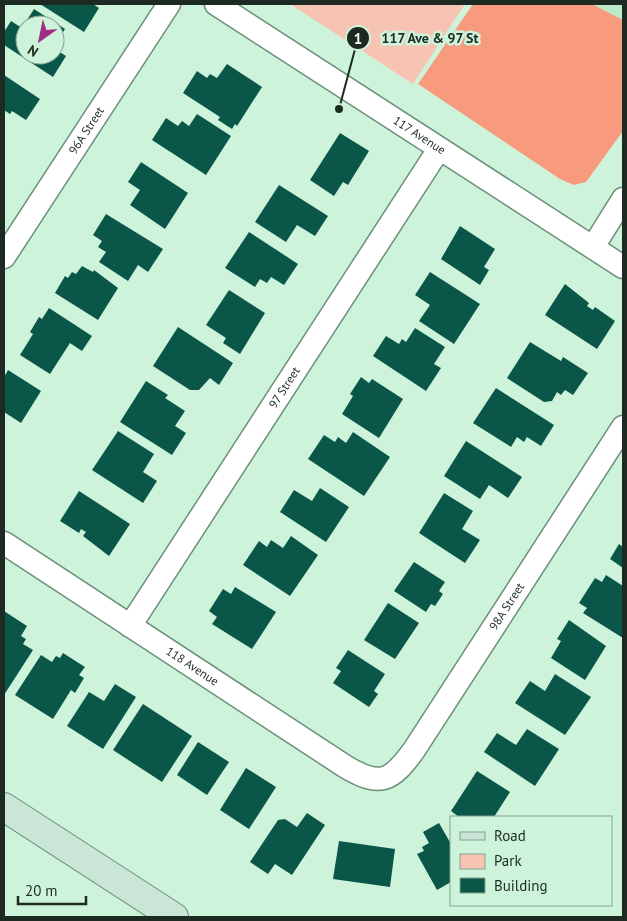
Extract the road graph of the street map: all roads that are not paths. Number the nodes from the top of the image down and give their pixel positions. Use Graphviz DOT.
graph roads {
  1 [pos="169,4"];
  2 [pos="216,4"];
  3 [pos="439,149"];
  4 [pos="623,199"];
  5 [pos="593,247"];
  6 [pos="4,257"];
  7 [pos="623,267"];
  8 [pos="623,427"];
  9 [pos="4,543"];
  10 [pos="130,626"];
  11 [pos="385,778"];
  12 [pos="4,807"];
  13 [pos="174,917"];
  1 -- 6 [label="street, 96A Street"];
  2 -- 3 [label="street, 117 Avenue"];
  3 -- 5 [label="street, 117 Avenue"];
  3 -- 10 [label="street, 97 Street"];
  4 -- 5 [label="street"];
  5 -- 7 [label="street, 117 Avenue"];
  8 -- 11 [label="street, 98A Street"];
  9 -- 10 [label="street, 118 Avenue"];
  10 -- 11 [label="street, 118 Avenue"];
  12 -- 13 [label="main road"];
}
